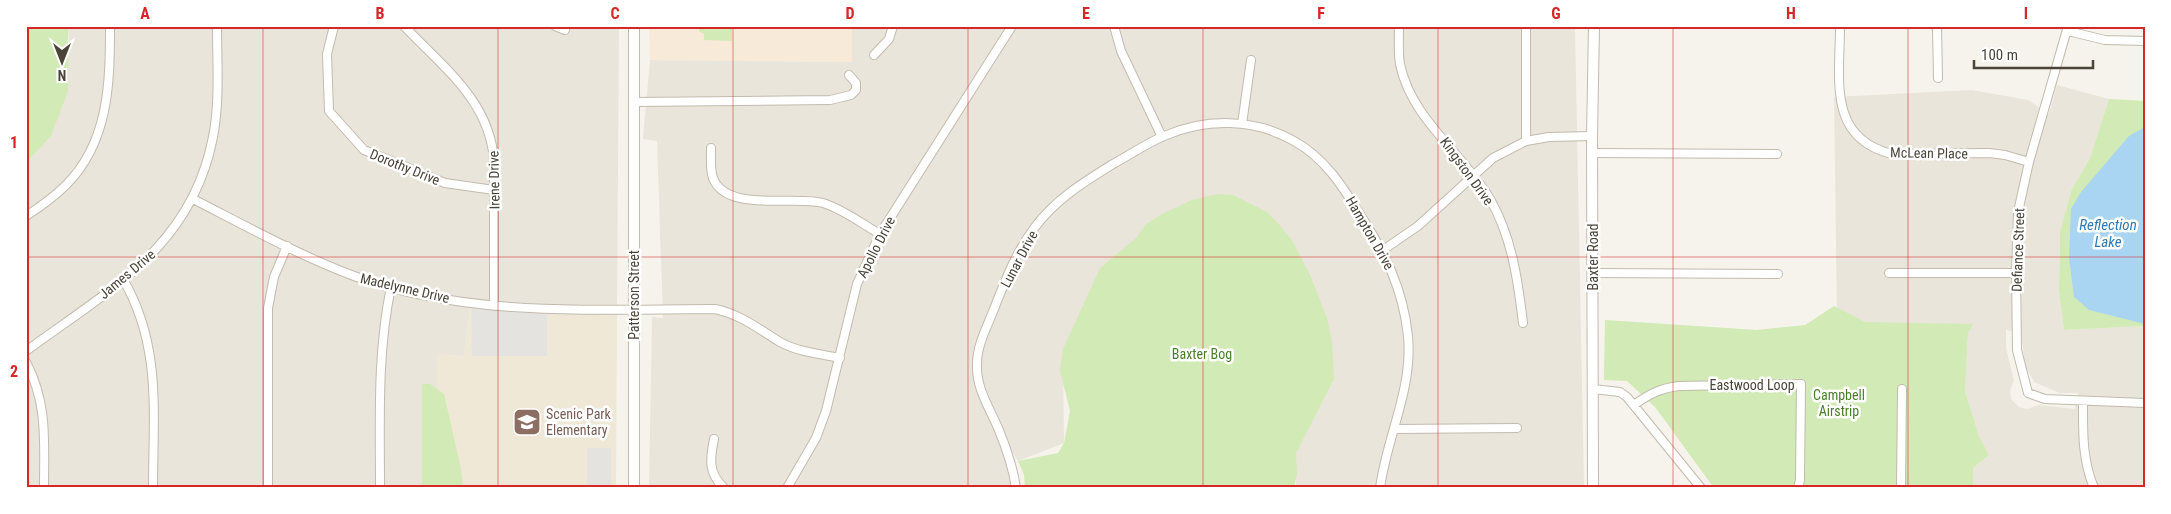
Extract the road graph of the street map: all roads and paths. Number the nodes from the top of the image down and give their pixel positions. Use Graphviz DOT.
graph roads {
  1 [pos="110,26"];
  2 [pos="218,26"];
  3 [pos="334,26"];
  4 [pos="404,26"];
  5 [pos="555,26"];
  6 [pos="634,26"];
  7 [pos="894,26"];
  8 [pos="1012,26"];
  9 [pos="1114,26"];
  10 [pos="1399,26"];
  11 [pos="1526,26"];
  12 [pos="1594,26"];
  13 [pos="1840,26"];
  14 [pos="1937,26"];
  15 [pos="2068,29"];
  16 [pos="565,30"];
  17 [pos="2145,41"];
  18 [pos="874,55"];
  19 [pos="1251,60"];
  20 [pos="849,75"];
  21 [pos="1938,78"];
  22 [pos="634,102"];
  23 [pos="1242,124"];
  24 [pos="1162,136"];
  25 [pos="1592,136"];
  26 [pos="1526,141"];
  27 [pos="710,148"];
  28 [pos="1593,154"];
  29 [pos="1777,154"];
  30 [pos="2029,162"];
  31 [pos="1472,175"];
  32 [pos="494,190"];
  33 [pos="193,198"];
  34 [pos="26,216"];
  35 [pos="880,234"];
  36 [pos="286,246"];
  37 [pos="1383,250"];
  38 [pos="1593,272"];
  39 [pos="1889,273"];
  40 [pos="2016,273"];
  41 [pos="1778,274"];
  42 [pos="123,280"];
  43 [pos="391,287"];
  44 [pos="494,306"];
  45 [pos="635,309"];
  46 [pos="1523,323"];
  47 [pos="26,351"];
  48 [pos="840,358"];
  49 [pos="26,362"];
  50 [pos="1902,389"];
  51 [pos="1593,390"];
  52 [pos="2082,402"];
  53 [pos="2145,403"];
  54 [pos="1634,405"];
  55 [pos="1517,428"];
  56 [pos="1394,429"];
  57 [pos="714,439"];
  58 [pos="44,488"];
  59 [pos="153,488"];
  60 [pos="268,488"];
  61 [pos="380,488"];
  62 [pos="634,488"];
  63 [pos="724,488"];
  64 [pos="787,488"];
  65 [pos="1016,488"];
  66 [pos="1380,488"];
  67 [pos="1593,488"];
  68 [pos="1701,488"];
  69 [pos="1798,488"];
  70 [pos="1901,488"];
  71 [pos="2094,488"];
  1 -- 34 [label="street"];
  2 -- 33 [label="street, James Drive"];
  3 -- 32 [label="street, Dorothy Drive"];
  4 -- 32 [label="street, Irene Drive"];
  5 -- 16 [label="street"];
  6 -- 22 [label="street, Patterson Street"];
  7 -- 18 [label="street"];
  8 -- 35 [label="street, Apollo Drive"];
  9 -- 24 [label="street"];
  10 -- 31 [label="street, Kingston Drive"];
  11 -- 26 [label="street"];
  12 -- 25 [label="street, Baxter Road"];
  13 -- 30 [label="street, McLean Place"];
  14 -- 21 [label="street"];
  15 -- 17 [label="street"];
  15 -- 30 [label="street, Defiance Street"];
  19 -- 23 [label="street"];
  20 -- 22 [label="street"];
  22 -- 45 [label="street, Patterson Street"];
  23 -- 24 [label="street, Lunar Drive"];
  23 -- 37 [label="street, Hampton Drive"];
  24 -- 65 [label="street, Lunar Drive"];
  25 -- 26 [label="street"];
  25 -- 28 [label="street, Baxter Road"];
  26 -- 31 [label="street"];
  27 -- 35 [label="street"];
  28 -- 29 [label="street"];
  28 -- 38 [label="street, Baxter Road"];
  30 -- 40 [label="street, Defiance Street"];
  31 -- 37 [label="street"];
  31 -- 46 [label="street, Kingston Drive"];
  32 -- 44 [label="street, Irene Drive"];
  33 -- 36 [label="street, Madelynne Drive"];
  33 -- 42 [label="street, James Drive"];
  35 -- 48 [label="street, Apollo Drive"];
  36 -- 43 [label="street, Madelynne Drive"];
  36 -- 60 [label="street"];
  37 -- 56 [label="street, Hampton Drive"];
  38 -- 41 [label="street"];
  38 -- 51 [label="street, Baxter Road"];
  39 -- 40 [label="street"];
  40 -- 52 [label="street, Defiance Street"];
  42 -- 47 [label="street, James Drive"];
  42 -- 59 [label="street"];
  43 -- 44 [label="street, Madelynne Drive"];
  43 -- 61 [label="street"];
  44 -- 45 [label="street, Madelynne Drive"];
  45 -- 48 [label="street, Madelynne Drive"];
  45 -- 62 [label="street, Patterson Street"];
  48 -- 64 [label="street, Apollo Drive"];
  49 -- 58 [label="street"];
  50 -- 70 [label="street"];
  51 -- 54 [label="street"];
  51 -- 67 [label="street, Baxter Road"];
  52 -- 53 [label="street"];
  52 -- 71 [label="street"];
  54 -- 68 [label="street"];
  54 -- 69 [label="street, Eastwood Loop"];
  55 -- 56 [label="street"];
  56 -- 66 [label="street, Hampton Drive"];
  57 -- 63 [label="street"];
}
